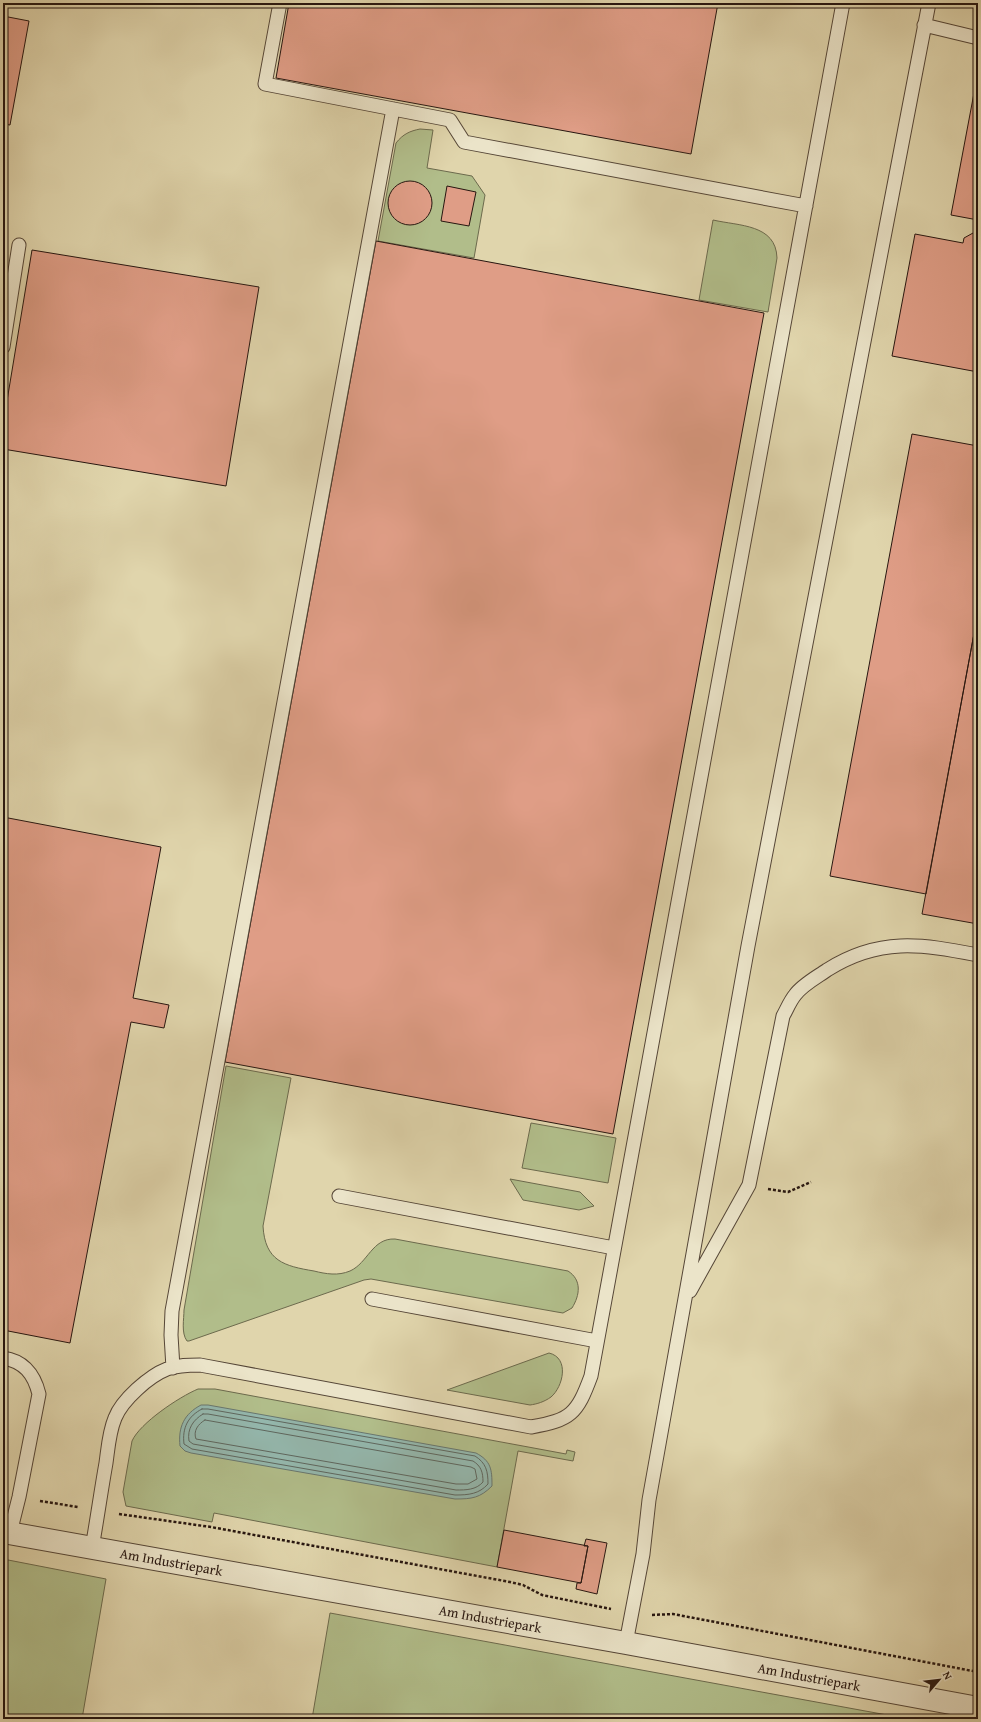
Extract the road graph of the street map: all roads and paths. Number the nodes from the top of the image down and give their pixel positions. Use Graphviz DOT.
graph roads {
  1 [pos="280,3"];
  2 [pos="843,3"];
  3 [pos="928,3"];
  4 [pos="924,25"];
  5 [pos="978,38"];
  6 [pos="392,109"];
  7 [pos="806,206"];
  8 [pos="19,245"];
  9 [pos="3,347"];
  10 [pos="978,955"];
  11 [pos="339,1196"];
  12 [pos="614,1248"];
  13 [pos="372,1299"];
  14 [pos="685,1300"];
  15 [pos="597,1341"];
  16 [pos="3,1358"];
  17 [pos="173,1368"];
  18 [pos="19,1497"];
  19 [pos="98,1510"];
  20 [pos="7,1532"];
  21 [pos="92,1548"];
  22 [pos="632,1613"];
  23 [pos="626,1643"];
  24 [pos="978,1672"];
  25 [pos="978,1708"];
  1 -- 6 [label="lane"];
  2 -- 7 [label="lane"];
  3 -- 4 [label="lane"];
  4 -- 5 [label="lane"];
  4 -- 14 [label="lane"];
  6 -- 7 [label="lane"];
  6 -- 17 [label="lane"];
  7 -- 12 [label="lane"];
  8 -- 9 [label="lane"];
  10 -- 14 [label="lane"];
  11 -- 12 [label="lane"];
  12 -- 15 [label="lane"];
  13 -- 15 [label="lane"];
  14 -- 22 [label="lane"];
  15 -- 17 [label="lane"];
  16 -- 18 [label="lane"];
  17 -- 19 [label="lane"];
  18 -- 19 [label="path"];
  18 -- 20 [label="lane"];
  19 -- 21 [label="lane"];
  19 -- 22 [label="path"];
  20 -- 21 [label="street, Am Industriepark"];
  21 -- 23 [label="street, Am Industriepark"];
  22 -- 23 [label="lane"];
  22 -- 24 [label="path"];
  23 -- 25 [label="street, Am Industriepark"];
}
